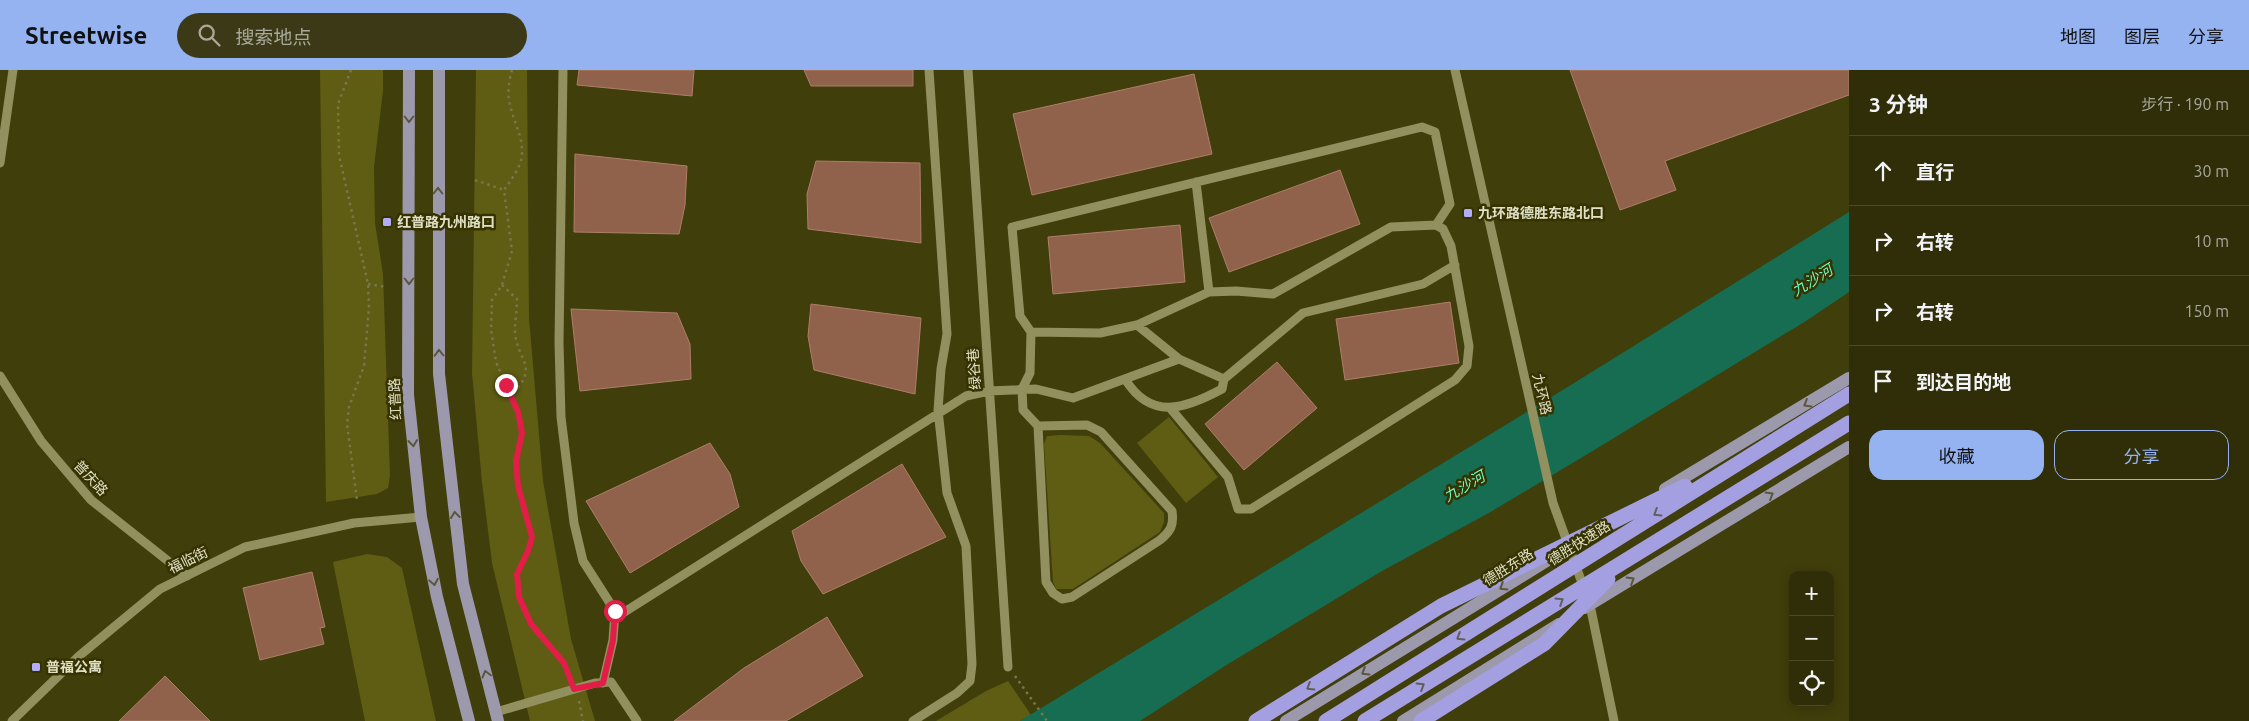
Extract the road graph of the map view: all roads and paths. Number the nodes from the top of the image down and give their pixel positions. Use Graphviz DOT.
graph roads {
  1 [pos="13,70"];
  2 [pos="351,70"];
  3 [pos="409,70"];
  4 [pos="439,70"];
  5 [pos="512,70"];
  6 [pos="562,70"];
  7 [pos="929,70"];
  8 [pos="968,70"];
  9 [pos="1455,70"];
  10 [pos="0,163"];
  11 [pos="475,180"];
  12 [pos="1196,182"];
  13 [pos="504,190"];
  14 [pos="1436,225"];
  15 [pos="1455,265"];
  16 [pos="368,284"];
  17 [pos="502,284"];
  18 [pos="386,287"];
  19 [pos="1209,292"];
  20 [pos="1137,325"];
  21 [pos="1031,332"];
  22 [pos="1179,358"];
  23 [pos="0,376"];
  24 [pos="1849,378"];
  25 [pos="1125,379"];
  26 [pos="1224,379"];
  27 [pos="1022,389"];
  28 [pos="990,391"];
  29 [pos="1849,394"];
  30 [pos="510,395"];
  31 [pos="1171,409"];
  32 [pos="938,414"];
  33 [pos="1849,423"];
  34 [pos="1038,426"];
  35 [pos="1849,447"];
  36 [pos="1758,450"];
  37 [pos="356,500"];
  38 [pos="421,517"];
  39 [pos="1568,547"];
  40 [pos="1624,562"];
  41 [pos="186,576"];
  42 [pos="1590,605"];
  43 [pos="615,618"];
  44 [pos="1008,667"];
  45 [pos="603,683"];
  46 [pos="574,689"];
  47 [pos="497,716"];
  48 [pos="12,721"];
  49 [pos="469,721"];
  50 [pos="583,721"];
  51 [pos="637,721"];
  52 [pos="912,721"];
  53 [pos="1047,721"];
  54 [pos="1256,721"];
  55 [pos="1286,721"];
  56 [pos="1326,721"];
  57 [pos="1365,721"];
  58 [pos="1402,721"];
  59 [pos="1421,721"];
  60 [pos="1614,721"];
  1 -- 10 [label="street"];
  2 -- 16 [label="path"];
  3 -- 38 [label="main road, 红普路, one-way"];
  47 -- 4 [label="main road, one-way"];
  5 -- 13 [label="path"];
  6 -- 43 [label="street"];
  7 -- 32 [label="street"];
  8 -- 28 [label="street, 绿谷巷"];
  9 -- 39 [label="street, 九环路"];
  11 -- 13 [label="path"];
  12 -- 14 [label="street"];
  12 -- 19 [label="street"];
  12 -- 21 [label="street"];
  13 -- 17 [label="path"];
  14 -- 15 [label="street"];
  14 -- 19 [label="street"];
  15 -- 26 [label="street"];
  15 -- 31 [label="street"];
  16 -- 18 [label="path"];
  16 -- 37 [label="path"];
  17 -- 30 [label="path"];
  17 -- 30 [label="path"];
  19 -- 20 [label="street"];
  20 -- 21 [label="street"];
  20 -- 22 [label="street"];
  21 -- 27 [label="street"];
  22 -- 25 [label="street"];
  22 -- 26 [label="street"];
  23 -- 41 [label="street, 普庆路"];
  24 -- 39 [label="main road, 德胜东路, one-way"];
  25 -- 27 [label="street"];
  25 -- 31 [label="street"];
  26 -- 31 [label="street"];
  27 -- 28 [label="street"];
  27 -- 34 [label="street"];
  28 -- 32 [label="street"];
  28 -- 44 [label="street, 绿谷巷"];
  29 -- 36 [label="highway, 德胜快速路"];
  30 -- 46 [label="path"];
  32 -- 43 [label="street"];
  32 -- 52 [label="street"];
  33 -- 40 [label="highway"];
  34 -- 34 [label="street"];
  42 -- 35 [label="main road, one-way"];
  36 -- 54 [label="highway, one-way"];
  36 -- 56 [label="highway, 德胜快速路, one-way"];
  38 -- 41 [label="street, 福临街"];
  38 -- 49 [label="main road, 红普路, one-way"];
  39 -- 42 [label="street, 九环路"];
  39 -- 55 [label="main road, 德胜东路, one-way"];
  57 -- 40 [label="highway, one-way"];
  40 -- 59 [label="highway"];
  41 -- 48 [label="street, 福临街"];
  42 -- 58 [label="main road"];
  42 -- 60 [label="street, 九环路"];
  43 -- 45 [label="street"];
  44 -- 53 [label="path"];
  45 -- 46 [label="street"];
  45 -- 51 [label="street"];
  46 -- 47 [label="street"];
  46 -- 50 [label="path"];
}
